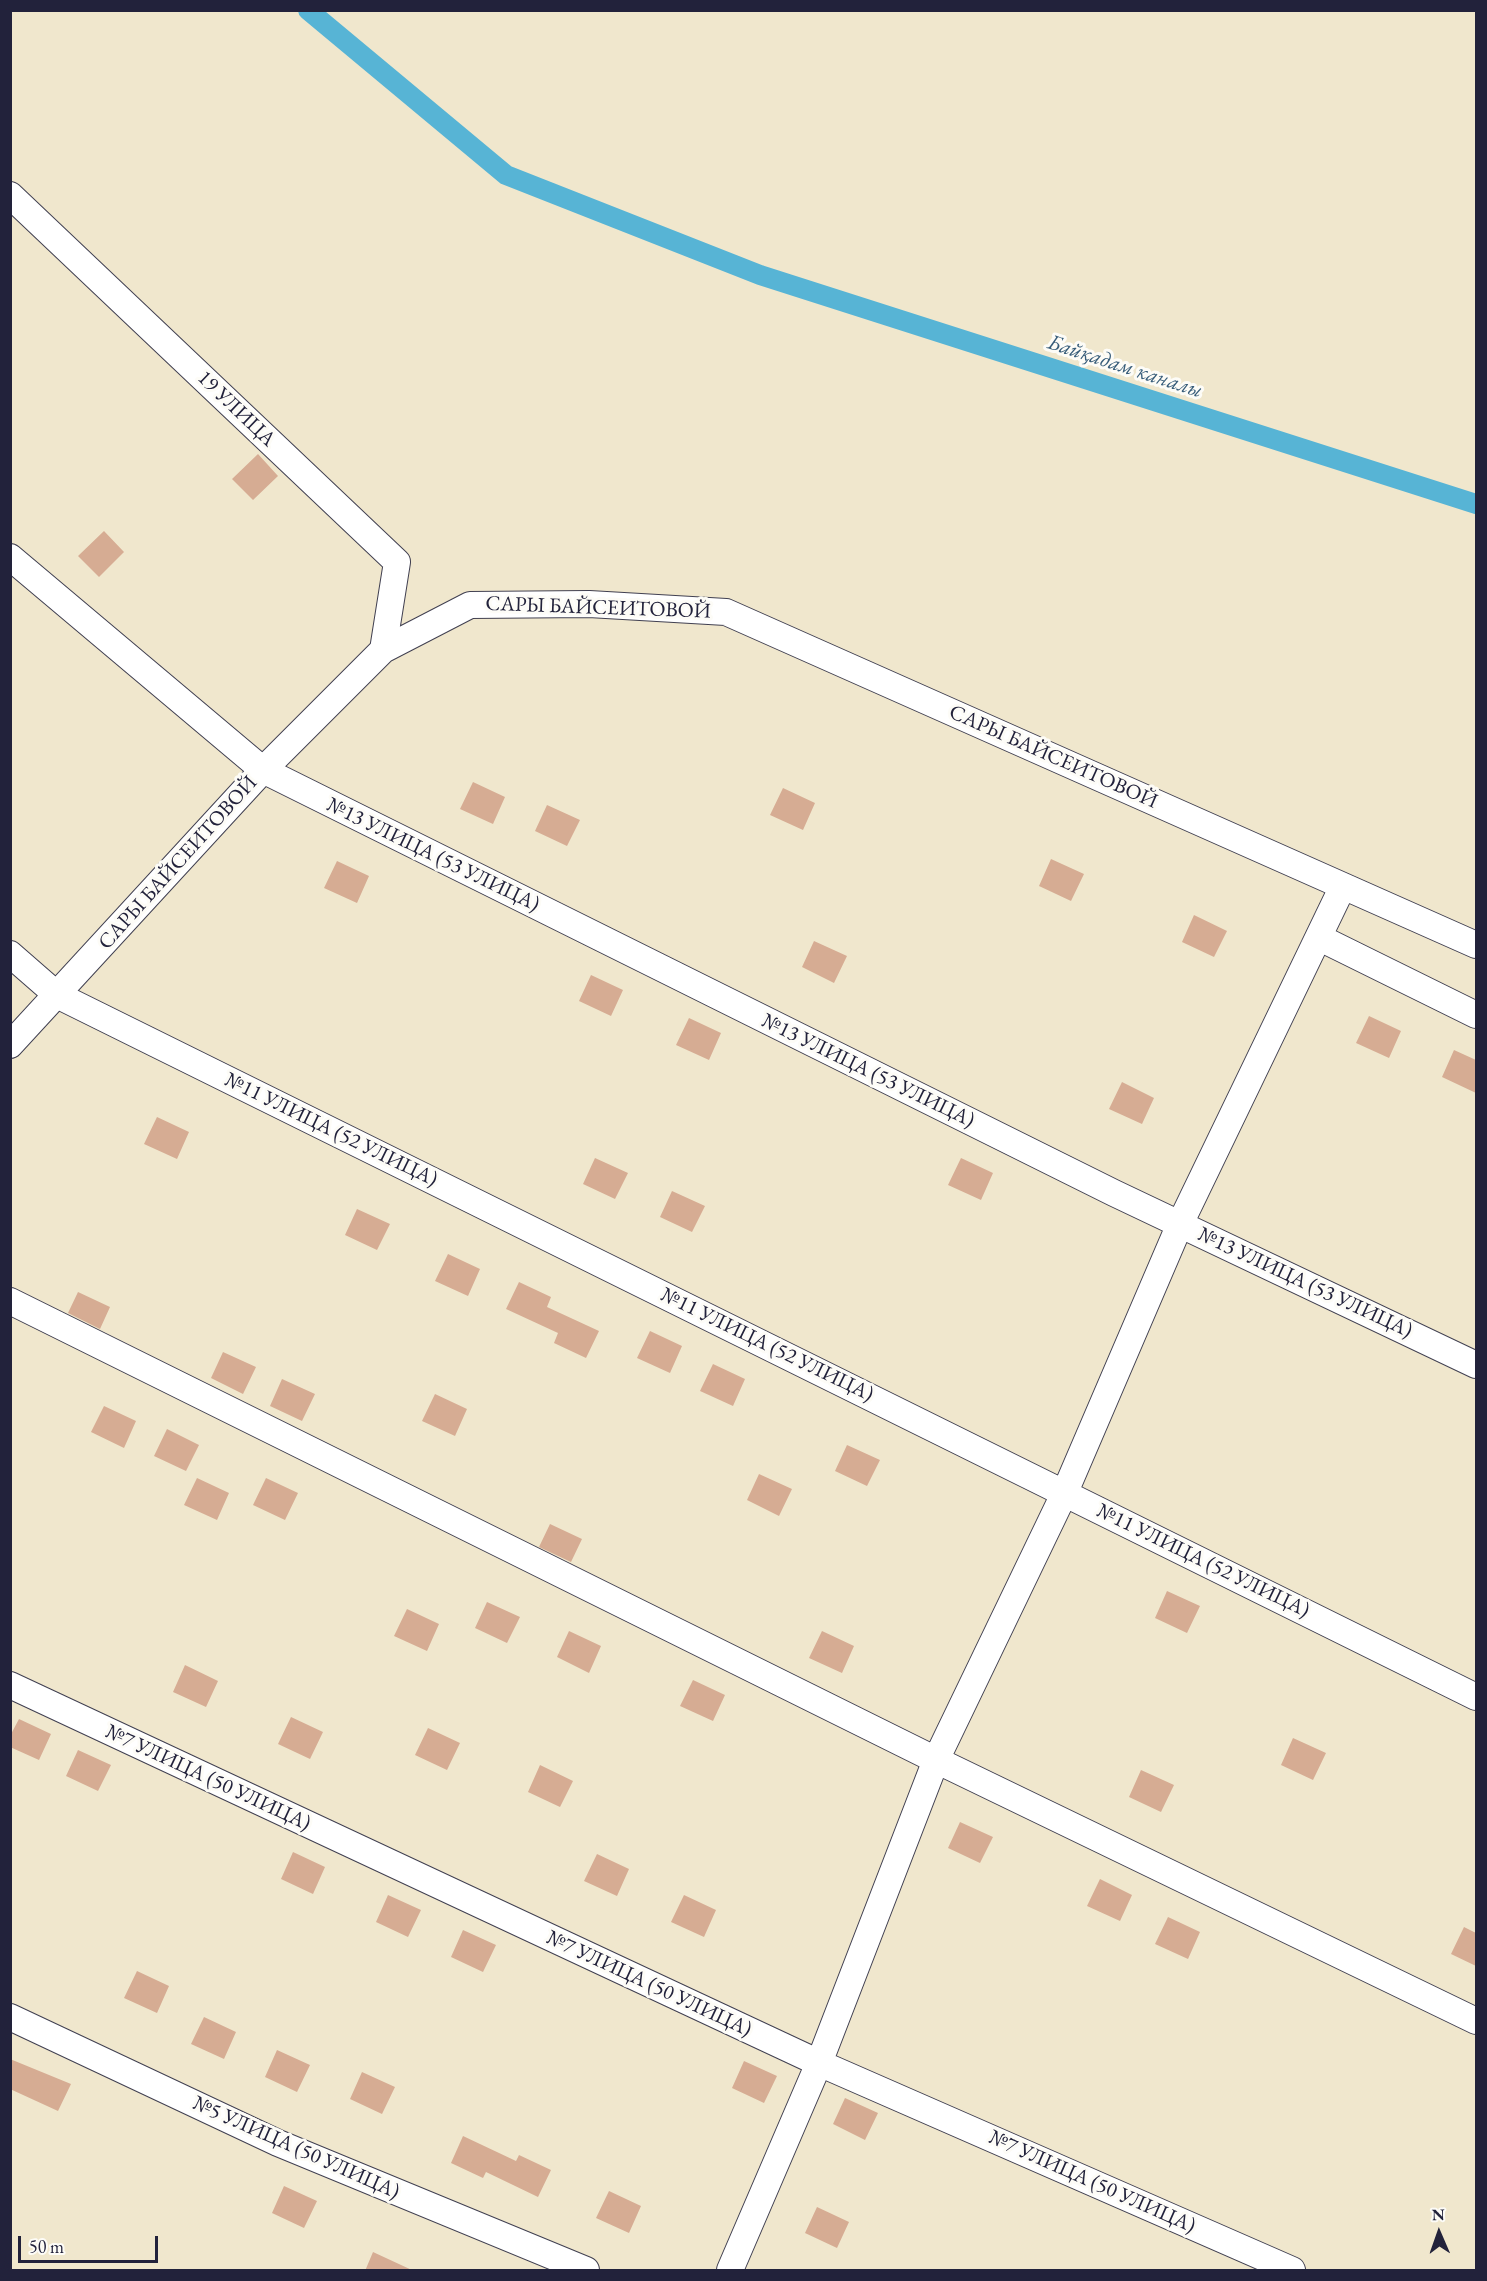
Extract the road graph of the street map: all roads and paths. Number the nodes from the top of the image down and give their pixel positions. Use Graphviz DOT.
graph roads {
  1 [pos="10,195"];
  2 [pos="10,557"];
  3 [pos="383,650"];
  4 [pos="263,770"];
  5 [pos="1343,886"];
  6 [pos="1320,938"];
  7 [pos="1476,945"];
  8 [pos="10,954"];
  9 [pos="57,995"];
  10 [pos="1476,1015"];
  11 [pos="10,1045"];
  12 [pos="1180,1224"];
  13 [pos="10,1301"];
  14 [pos="1476,1365"];
  15 [pos="1065,1492"];
  16 [pos="10,1685"];
  17 [pos="1476,1697"];
  18 [pos="936,1760"];
  19 [pos="10,2017"];
  20 [pos="1476,2021"];
  21 [pos="819,2063"];
  22 [pos="586,2271"];
  23 [pos="730,2271"];
  24 [pos="1292,2271"];
  1 -- 3 [label="street, 19 УЛИЦА"];
  2 -- 4 [label="street, №13 УЛИЦА (53 УЛИЦА)"];
  3 -- 4 [label="street, САРЫ БАЙСЕИТОВОЙ"];
  3 -- 5 [label="street, САРЫ БАЙСЕИТОВОЙ"];
  4 -- 9 [label="street, САРЫ БАЙСЕИТОВОЙ"];
  4 -- 12 [label="street, №13 УЛИЦА (53 УЛИЦА)"];
  5 -- 6 [label="street"];
  5 -- 7 [label="street, САРЫ БАЙСЕИТОВОЙ"];
  6 -- 10 [label="street"];
  6 -- 12 [label="street"];
  8 -- 9 [label="street, №11 УЛИЦА (52 УЛИЦА)"];
  9 -- 11 [label="street, САРЫ БАЙСЕИТОВОЙ"];
  9 -- 15 [label="street, №11 УЛИЦА (52 УЛИЦА)"];
  12 -- 14 [label="street, №13 УЛИЦА (53 УЛИЦА)"];
  12 -- 15 [label="street"];
  13 -- 18 [label="street"];
  15 -- 17 [label="street, №11 УЛИЦА (52 УЛИЦА)"];
  15 -- 18 [label="street"];
  16 -- 21 [label="street, №7 УЛИЦА (50 УЛИЦА)"];
  18 -- 20 [label="street"];
  18 -- 21 [label="street"];
  19 -- 22 [label="street, №5 УЛИЦА (50 УЛИЦА)"];
  21 -- 23 [label="street"];
  21 -- 24 [label="street, №7 УЛИЦА (50 УЛИЦА)"];
}
